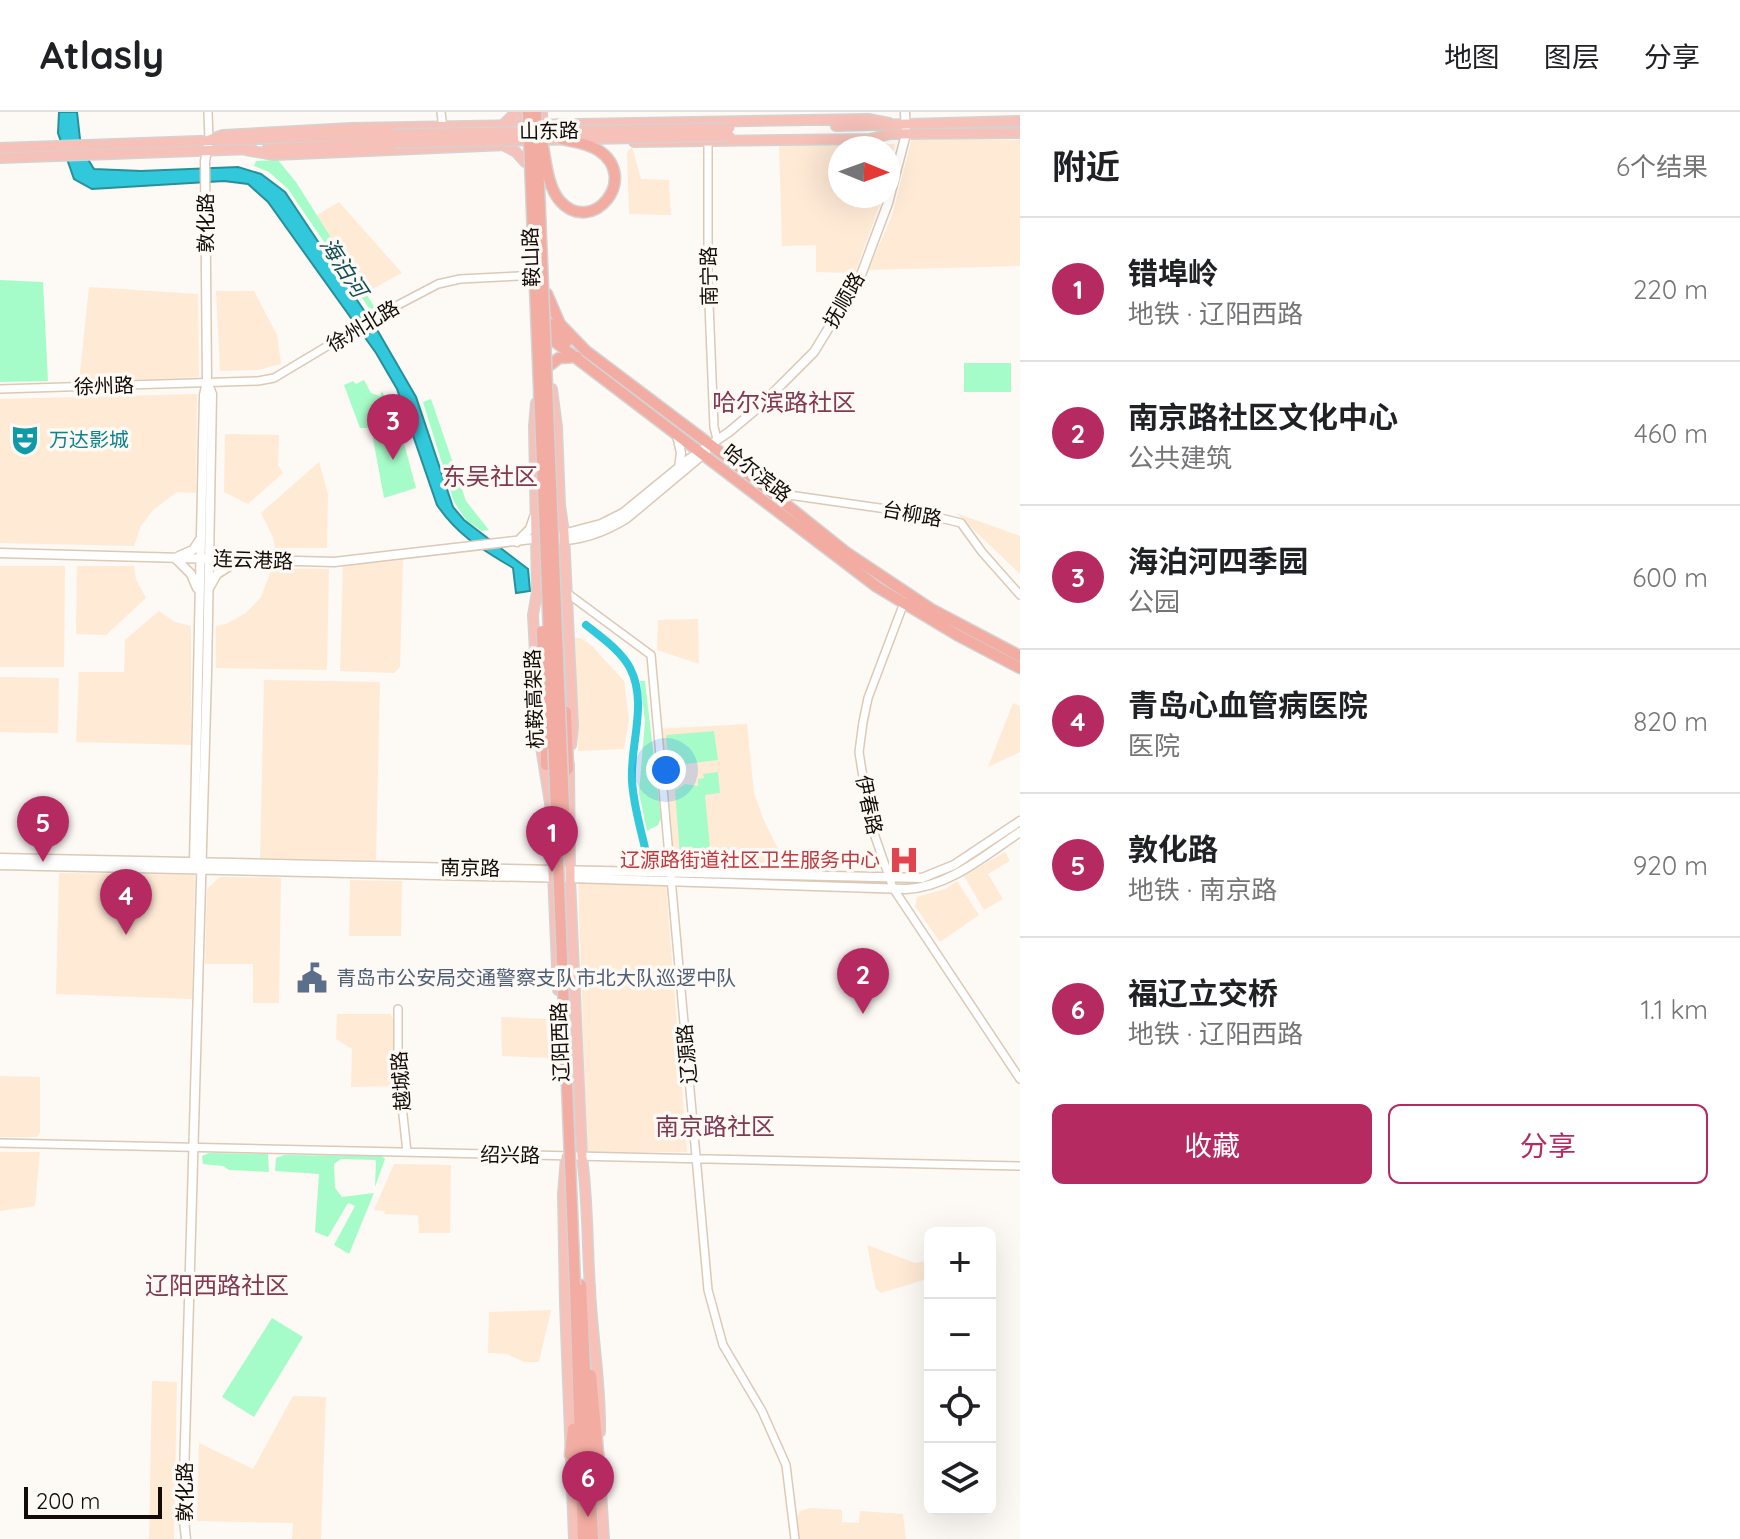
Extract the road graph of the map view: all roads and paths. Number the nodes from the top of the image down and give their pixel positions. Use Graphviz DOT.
graph roads {
  1 [pos="208,112"];
  2 [pos="441,112"];
  3 [pos="516,112"];
  4 [pos="526,112"];
  5 [pos="536,112"];
  6 [pos="543,112"];
  7 [pos="707,112"];
  8 [pos="1020,121"];
  9 [pos="707,123"];
  10 [pos="905,123"];
  11 [pos="548,124"];
  12 [pos="503,125"];
  13 [pos="523,125"];
  14 [pos="442,127"];
  15 [pos="890,128"];
  16 [pos="730,132"];
  17 [pos="1020,133"];
  18 [pos="394,139"];
  19 [pos="562,139"];
  20 [pos="524,143"];
  21 [pos="543,143"];
  22 [pos="708,143"];
  23 [pos="503,145"];
  24 [pos="0,148"];
  25 [pos="453,148"];
  26 [pos="207,150"];
  27 [pos="246,150"];
  28 [pos="0,158"];
  29 [pos="525,162"];
  30 [pos="520,276"];
  31 [pos="547,294"];
  32 [pos="548,323"];
  33 [pos="534,326"];
  34 [pos="548,337"];
  35 [pos="582,354"];
  36 [pos="550,365"];
  37 [pos="207,382"];
  38 [pos="0,389"];
  39 [pos="552,401"];
  40 [pos="536,402"];
  41 [pos="729,432"];
  42 [pos="677,434"];
  43 [pos="708,448"];
  44 [pos="728,458"];
  45 [pos="546,461"];
  46 [pos="679,468"];
  47 [pos="770,492"];
  48 [pos="535,514"];
  49 [pos="206,534"];
  50 [pos="564,537"];
  51 [pos="536,540"];
  52 [pos="517,542"];
  53 [pos="505,544"];
  54 [pos="0,553"];
  55 [pos="174,558"];
  56 [pos="206,558"];
  57 [pos="243,559"];
  58 [pos="202,592"];
  59 [pos="1020,595"];
  60 [pos="567,597"];
  61 [pos="905,598"];
  62 [pos="1020,656"];
  63 [pos="1020,668"];
  64 [pos="546,765"];
  65 [pos="568,769"];
  66 [pos="1020,821"];
  67 [pos="1020,832"];
  68 [pos="0,858"];
  69 [pos="0,865"];
  70 [pos="199,865"];
  71 [pos="553,874"];
  72 [pos="570,874"];
  73 [pos="672,878"];
  74 [pos="888,878"];
  75 [pos="893,888"];
  76 [pos="398,1009"];
  77 [pos="1020,1079"];
  78 [pos="0,1143"];
  79 [pos="194,1149"];
  80 [pos="407,1152"];
  81 [pos="566,1156"];
  82 [pos="582,1157"];
  83 [pos="695,1159"];
  84 [pos="1020,1166"];
  85 [pos="578,1285"];
  86 [pos="575,1304"];
  87 [pos="570,1455"];
  88 [pos="599,1463"];
  89 [pos="186,1539"];
  90 [pos="574,1539"];
  91 [pos="583,1539"];
  92 [pos="593,1539"];
  93 [pos="604,1539"];
  94 [pos="795,1539"];
  1 -- 26 [label="street, 敦化路"];
  2 -- 14 [label="street"];
  3 -- 12 [label="main road"];
  4 -- 13 [label="main road, 鞍山路"];
  4 -- 45 [label="highway, 杭鞍高架路, bridge"];
  5 -- 19 [label="highway, bridge"];
  5 -- 45 [label="highway, 杭鞍高架路, bridge"];
  6 -- 11 [label="main road, 鞍山路"];
  7 -- 9 [label="street, 南宁路"];
  8 -- 10 [label="main road, 山东路"];
  9 -- 11 [label="main road, 山东路"];
  9 -- 15 [label="main road, 山东路"];
  9 -- 22 [label="street, 南宁路"];
  10 -- 15 [label="main road, 山东路"];
  10 -- 17 [label="main road, 山东路"];
  10 -- 41 [label="main road, 抚顺路"];
  11 -- 13 [label="main road, 山东路"];
  11 -- 21 [label="main road, 鞍山路"];
  12 -- 13 [label="main road, 山东路"];
  12 -- 14 [label="main road, 山东路"];
  13 -- 20 [label="main road, 鞍山路"];
  14 -- 25 [label="street"];
  14 -- 26 [label="main road, 山东路"];
  15 -- 16 [label="main road, 山东路"];
  15 -- 22 [label="main road, 山东路"];
  16 -- 18 [label="main road, 山东路, bridge"];
  16 -- 19 [label="main road, 山东路, bridge"];
  18 -- 19 [label="main road, 山东路, bridge"];
  18 -- 26 [label="main road, 山东路"];
  18 -- 27 [label="main road, 山东路"];
  20 -- 21 [label="main road, 山东路"];
  20 -- 23 [label="main road, 山东路"];
  20 -- 29 [label="main road, 鞍山路"];
  21 -- 22 [label="main road, 山东路"];
  21 -- 31 [label="main road, 鞍山路"];
  22 -- 43 [label="street, 南宁路"];
  23 -- 25 [label="main road, 山东路"];
  23 -- 29 [label="main road"];
  24 -- 26 [label="main road, 山东路"];
  25 -- 27 [label="main road, 山东路"];
  26 -- 27 [label="main road, 山东路"];
  26 -- 28 [label="main road, 山东路"];
  26 -- 37 [label="main road, 敦化路"];
  29 -- 33 [label="main road, 鞍山路"];
  30 -- 37 [label="street, 徐州北路"];
  31 -- 32 [label="main road, 鞍山路"];
  31 -- 35 [label="highway, 哈尔滨路"];
  32 -- 33 [label="highway"];
  32 -- 34 [label="main road, 鞍山路"];
  32 -- 35 [label="highway, 哈尔滨路"];
  33 -- 34 [label="highway, 哈尔滨路"];
  33 -- 40 [label="main road, 鞍山路"];
  34 -- 35 [label="highway, 哈尔滨路"];
  34 -- 36 [label="main road, 鞍山路"];
  35 -- 36 [label="highway"];
  35 -- 42 [label="highway, 哈尔滨路"];
  35 -- 43 [label="highway, 哈尔滨路"];
  36 -- 39 [label="main road, 鞍山路"];
  37 -- 38 [label="street, 徐州路"];
  37 -- 49 [label="main road, 敦化路"];
  39 -- 50 [label="main road, 辽阳西路"];
  40 -- 48 [label="main road, 辽阳西路"];
  41 -- 43 [label="main road, 抚顺路"];
  41 -- 44 [label="main road"];
  42 -- 43 [label="highway, 哈尔滨路"];
  42 -- 46 [label="main road"];
  43 -- 44 [label="highway, 哈尔滨路"];
  43 -- 46 [label="main road, 抚顺路"];
  43 -- 50 [label="main road, 抚顺路"];
  43 -- 61 [label="highway, 哈尔滨路"];
  44 -- 47 [label="highway, 哈尔滨路"];
  45 -- 64 [label="highway, bridge"];
  45 -- 65 [label="highway, bridge"];
  45 -- 85 [label="highway, 杭鞍高架路, bridge"];
  46 -- 50 [label="main road, 抚顺路"];
  47 -- 59 [label="street, 台柳路"];
  47 -- 61 [label="highway, 哈尔滨路"];
  48 -- 51 [label="main road, 辽阳西路"];
  48 -- 52 [label="main road"];
  49 -- 55 [label="main road"];
  49 -- 56 [label="main road, 敦化路"];
  49 -- 57 [label="main road"];
  50 -- 51 [label="main road, 抚顺路"];
  50 -- 60 [label="main road, 辽阳西路"];
  51 -- 52 [label="main road, 抚顺路"];
  51 -- 64 [label="main road, 辽阳西路"];
  52 -- 53 [label="main road, 抚顺路"];
  53 -- 57 [label="main road, 连云港路"];
  54 -- 55 [label="main road, 连云港路"];
  55 -- 56 [label="main road, 连云港路"];
  55 -- 58 [label="main road"];
  56 -- 57 [label="main road, 连云港路"];
  56 -- 58 [label="main road, 敦化路"];
  57 -- 58 [label="main road"];
  58 -- 70 [label="main road, 敦化路"];
  60 -- 65 [label="main road, 辽阳西路"];
  60 -- 73 [label="street, 辽源路"];
  61 -- 62 [label="highway, 哈尔滨路"];
  61 -- 63 [label="highway, 哈尔滨路"];
  61 -- 74 [label="street, 伊春路"];
  64 -- 71 [label="main road, 辽阳西路"];
  65 -- 72 [label="main road, 辽阳西路"];
  66 -- 74 [label="main road, 南京路"];
  67 -- 75 [label="main road, 南京路"];
  68 -- 70 [label="main road, 南京路"];
  69 -- 70 [label="main road, 南京路"];
  70 -- 71 [label="main road, 南京路"];
  70 -- 79 [label="main road, 敦化路"];
  71 -- 72 [label="main road, 南京路"];
  71 -- 81 [label="main road, 辽阳西路"];
  72 -- 73 [label="main road, 南京路"];
  72 -- 82 [label="main road, 辽阳西路"];
  73 -- 74 [label="main road, 南京路"];
  73 -- 75 [label="main road, 南京路"];
  73 -- 83 [label="street, 辽源路"];
  74 -- 75 [label="street, 伊春路"];
  75 -- 77 [label="street, 伊春路"];
  76 -- 80 [label="street, 越城路"];
  78 -- 79 [label="street, 绍兴路"];
  79 -- 80 [label="street, 绍兴路"];
  79 -- 89 [label="main road, 敦化路"];
  80 -- 81 [label="street, 绍兴路"];
  81 -- 82 [label="street, 绍兴路"];
  81 -- 87 [label="main road, 辽阳西路"];
  82 -- 83 [label="street, 绍兴路"];
  82 -- 88 [label="main road, 辽阳西路"];
  83 -- 84 [label="street, 绍兴路"];
  83 -- 94 [label="street, 辽源路"];
  85 -- 86 [label="highway"];
  85 -- 88 [label="highway"];
  85 -- 92 [label="highway"];
  86 -- 87 [label="highway"];
  86 -- 91 [label="highway"];
  87 -- 90 [label="main road, 辽阳西路"];
  88 -- 93 [label="main road, 辽阳西路"];
}
